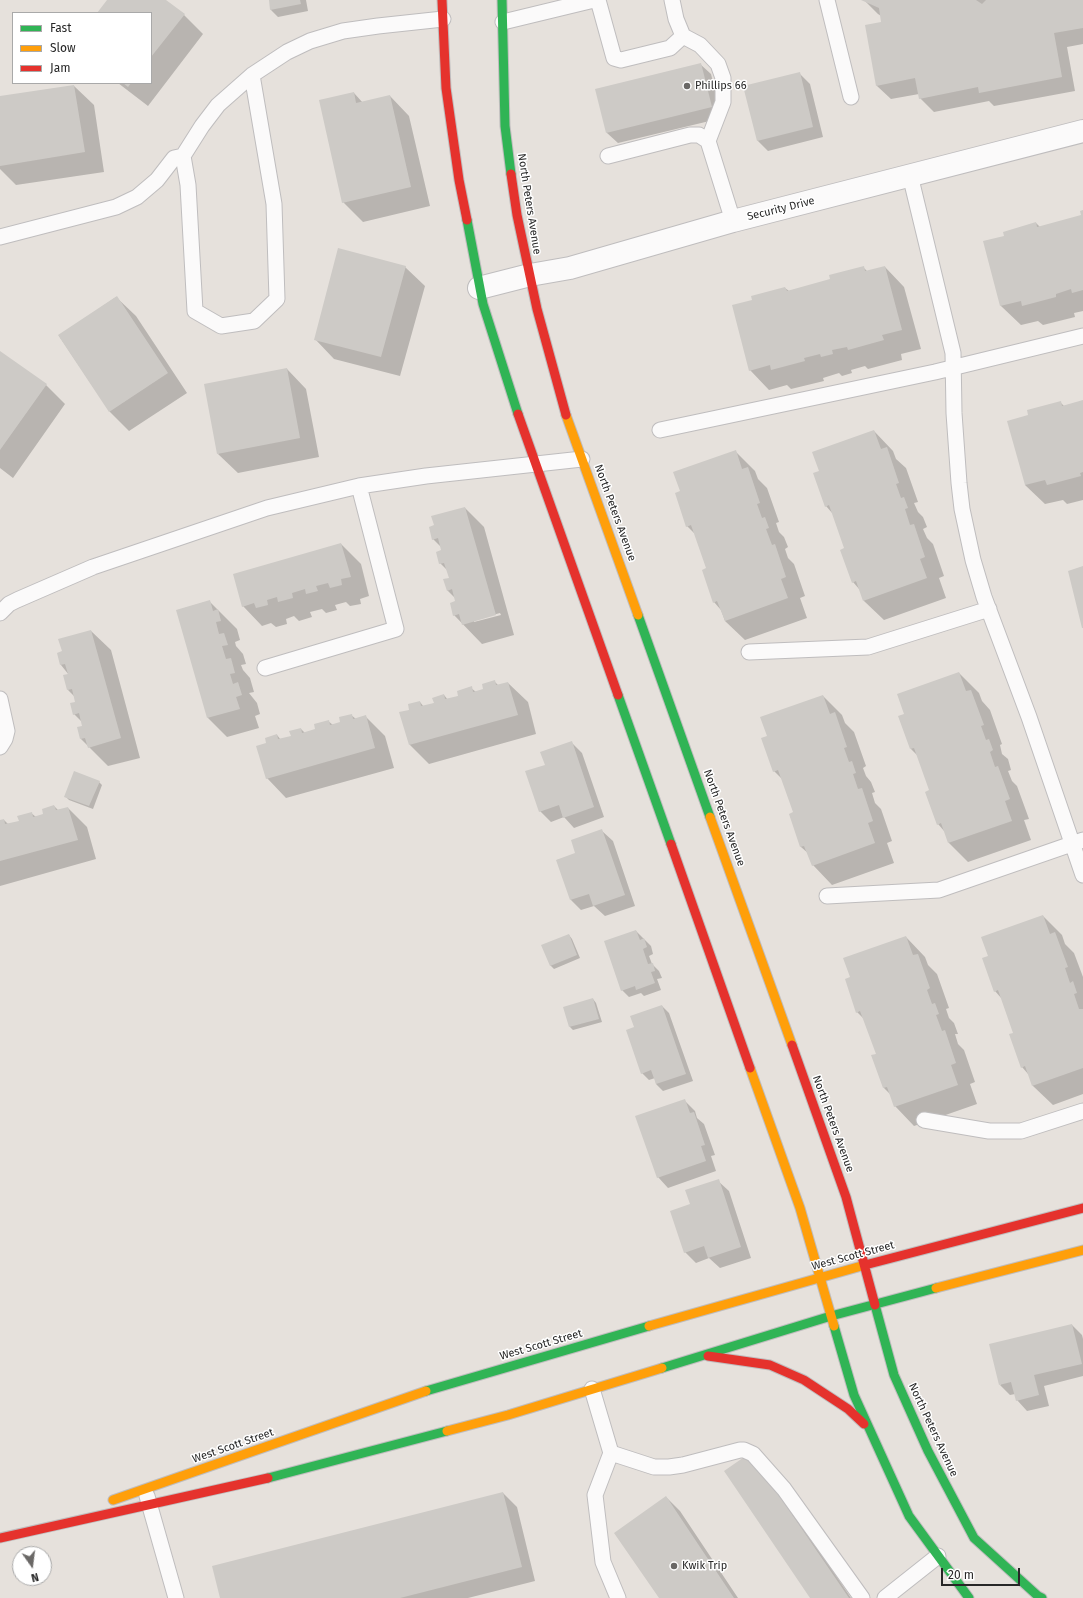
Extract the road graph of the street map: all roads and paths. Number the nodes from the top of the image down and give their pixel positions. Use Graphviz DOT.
graph roads {
  1 [pos="442,0"];
  2 [pos="502,0"];
  3 [pos="594,0"];
  4 [pos="598,0"];
  5 [pos="672,0"];
  6 [pos="827,0"];
  7 [pos="443,19"];
  8 [pos="503,22"];
  9 [pos="683,36"];
  10 [pos="252,75"];
  11 [pos="851,96"];
  12 [pos="1083,131"];
  13 [pos="708,141"];
  14 [pos="183,156"];
  15 [pos="608,156"];
  16 [pos="910,175"];
  17 [pos="733,221"];
  18 [pos="0,237"];
  19 [pos="530,275"];
  20 [pos="479,288"];
  21 [pos="1083,336"];
  22 [pos="953,367"];
  23 [pos="660,430"];
  24 [pos="582,459"];
  25 [pos="535,463"];
  26 [pos="358,486"];
  27 [pos="989,609"];
  28 [pos="0,613"];
  29 [pos="749,652"];
  30 [pos="265,668"];
  31 [pos="0,699"];
  32 [pos="0,747"];
  33 [pos="1078,842"];
  34 [pos="1083,875"];
  35 [pos="827,896"];
  36 [pos="1083,1111"];
  37 [pos="924,1120"];
  38 [pos="1083,1208"];
  39 [pos="1083,1250"];
  40 [pos="865,1266"];
  41 [pos="820,1277"];
  42 [pos="876,1305"];
  43 [pos="831,1316"];
  44 [pos="703,1355"];
  45 [pos="592,1389"];
  46 [pos="869,1429"];
  47 [pos="611,1453"];
  48 [pos="145,1489"];
  49 [pos="102,1504"];
  50 [pos="149,1504"];
  51 [pos="87,1509"];
  52 [pos="15,1534"];
  53 [pos="0,1538"];
  54 [pos="938,1556"];
  55 [pos="176,1598"];
  56 [pos="618,1598"];
  57 [pos="862,1598"];
  58 [pos="885,1598"];
  59 [pos="969,1598"];
  60 [pos="1042,1598"];
  1 -- 7 [label="main road"];
  2 -- 8 [label="main road, North Peters Avenue"];
  3 -- 8 [label="lane"];
  4 -- 9 [label="lane"];
  5 -- 9 [label="lane"];
  6 -- 11 [label="lane"];
  7 -- 10 [label="lane"];
  7 -- 20 [label="main road"];
  8 -- 19 [label="main road, North Peters Avenue"];
  9 -- 13 [label="lane"];
  10 -- 14 [label="lane"];
  10 -- 14 [label="lane"];
  12 -- 16 [label="street, Security Drive"];
  13 -- 15 [label="lane"];
  13 -- 17 [label="lane"];
  14 -- 18 [label="lane"];
  16 -- 17 [label="street, Security Drive"];
  16 -- 22 [label="lane"];
  17 -- 19 [label="street, Security Drive"];
  19 -- 20 [label="street, Security Drive"];
  19 -- 24 [label="main road, North Peters Avenue"];
  20 -- 25 [label="main road"];
  21 -- 22 [label="lane"];
  22 -- 23 [label="lane"];
  22 -- 27 [label="lane"];
  24 -- 25 [label="lane"];
  24 -- 40 [label="main road, North Peters Avenue"];
  25 -- 26 [label="lane"];
  25 -- 41 [label="main road"];
  26 -- 28 [label="lane"];
  26 -- 30 [label="lane"];
  27 -- 29 [label="lane"];
  27 -- 33 [label="lane"];
  31 -- 32 [label="lane"];
  33 -- 34 [label="lane"];
  33 -- 35 [label="lane"];
  36 -- 37 [label="lane"];
  38 -- 40 [label="main road, West Scott Street"];
  39 -- 42 [label="main road"];
  40 -- 41 [label="main road, West Scott Street"];
  40 -- 42 [label="main road, North Peters Avenue"];
  41 -- 43 [label="main road"];
  41 -- 48 [label="main road, West Scott Street"];
  42 -- 43 [label="main road"];
  42 -- 60 [label="main road, North Peters Avenue"];
  43 -- 44 [label="main road"];
  43 -- 46 [label="main road"];
  44 -- 45 [label="main road"];
  44 -- 46 [label="main road"];
  45 -- 47 [label="lane"];
  45 -- 50 [label="main road"];
  46 -- 54 [label="main road"];
  47 -- 56 [label="lane"];
  47 -- 57 [label="lane"];
  48 -- 49 [label="main road, West Scott Street"];
  48 -- 50 [label="lane"];
  50 -- 52 [label="main road"];
  50 -- 55 [label="lane"];
  51 -- 52 [label="main road"];
  52 -- 53 [label="main road"];
  54 -- 58 [label="lane"];
  54 -- 59 [label="main road"];
}
